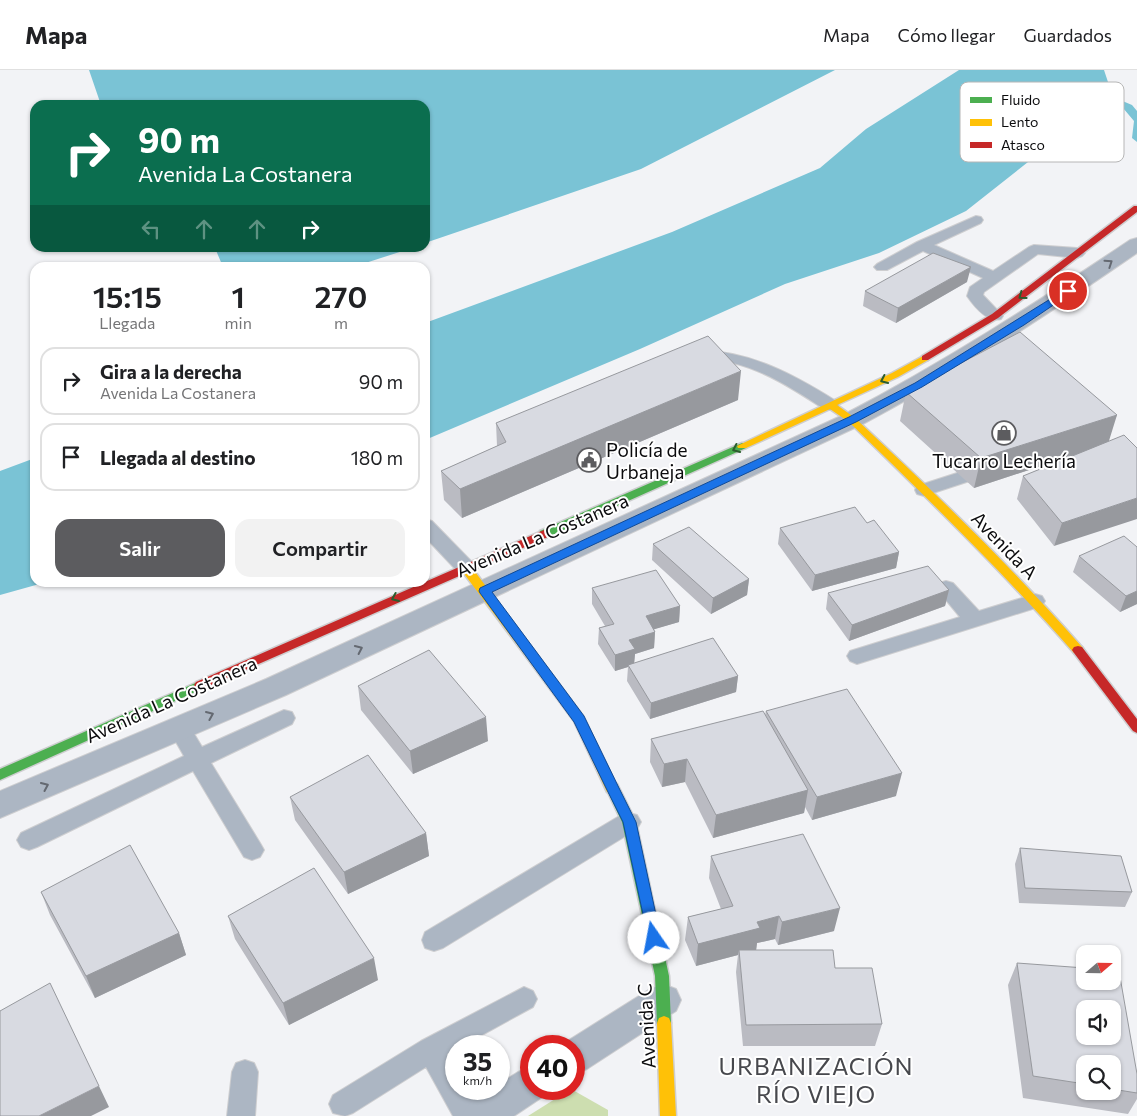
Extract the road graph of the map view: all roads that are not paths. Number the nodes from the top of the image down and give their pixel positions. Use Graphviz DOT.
graph roads {
  1 [pos="1137,208"];
  2 [pos="976,220"];
  3 [pos="922,245"];
  4 [pos="1134,246"];
  5 [pos="1077,253"];
  6 [pos="882,267"];
  7 [pos="994,277"];
  8 [pos="995,316"];
  9 [pos="687,358"];
  10 [pos="830,405"];
  11 [pos="852,420"];
  12 [pos="1005,463"];
  13 [pos="924,490"];
  14 [pos="430,530"];
  15 [pos="466,568"];
  16 [pos="430,584"];
  17 [pos="423,587"];
  18 [pos="946,588"];
  19 [pos="484,591"];
  20 [pos="1035,602"];
  21 [pos="974,620"];
  22 [pos="857,656"];
  23 [pos="284,718"];
  24 [pos="179,728"];
  25 [pos="1137,728"];
  26 [pos="197,759"];
  27 [pos="0,775"];
  28 [pos="0,805"];
  29 [pos="629,822"];
  30 [pos="29,840"];
  31 [pos="252,850"];
  32 [pos="434,940"];
  33 [pos="524,999"];
  34 [pos="663,1000"];
  35 [pos="430,1050"];
  36 [pos="585,1050"];
  37 [pos="245,1072"];
  38 [pos="520,1091"];
  39 [pos="343,1104"];
  40 [pos="241,1116"];
  41 [pos="468,1116"];
  42 [pos="482,1116"];
  43 [pos="668,1116"];
  1 -- 5 [label="street, Avenida La Costanera"];
  2 -- 3 [label="lane"];
  3 -- 6 [label="lane"];
  3 -- 7 [label="lane"];
  11 -- 4 [label="street, Avenida La Costanera, one-way"];
  5 -- 7 [label="lane"];
  5 -- 8 [label="street, Avenida La Costanera, one-way"];
  7 -- 8 [label="lane"];
  8 -- 10 [label="street, Avenida La Costanera, one-way"];
  9 -- 10 [label="lane"];
  10 -- 11 [label="street, Avenida A"];
  10 -- 15 [label="street, Avenida La Costanera, one-way"];
  11 -- 13 [label="street, Avenida A"];
  11 -- 19 [label="street, Avenida La Costanera"];
  12 -- 13 [label="lane"];
  13 -- 20 [label="street, Avenida A"];
  14 -- 15 [label="lane"];
  15 -- 16 [label="street, Avenida La Costanera, one-way"];
  15 -- 19 [label="street, Avenida C"];
  17 -- 27 [label="street, Avenida La Costanera, one-way"];
  18 -- 21 [label="lane"];
  24 -- 19 [label="street, Avenida La Costanera, one-way"];
  19 -- 29 [label="street, Avenida C"];
  20 -- 21 [label="lane"];
  20 -- 25 [label="street, Avenida A"];
  21 -- 22 [label="lane"];
  23 -- 26 [label="lane"];
  24 -- 26 [label="lane"];
  28 -- 24 [label="street, Avenida La Costanera, one-way"];
  26 -- 30 [label="lane"];
  26 -- 31 [label="lane"];
  29 -- 32 [label="lane"];
  29 -- 34 [label="street, Avenida C"];
  33 -- 35 [label="lane"];
  34 -- 36 [label="street"];
  34 -- 43 [label="street, Avenida C"];
  35 -- 39 [label="lane"];
  35 -- 41 [label="lane"];
  37 -- 40 [label="lane"];
  38 -- 42 [label="street"];
}
